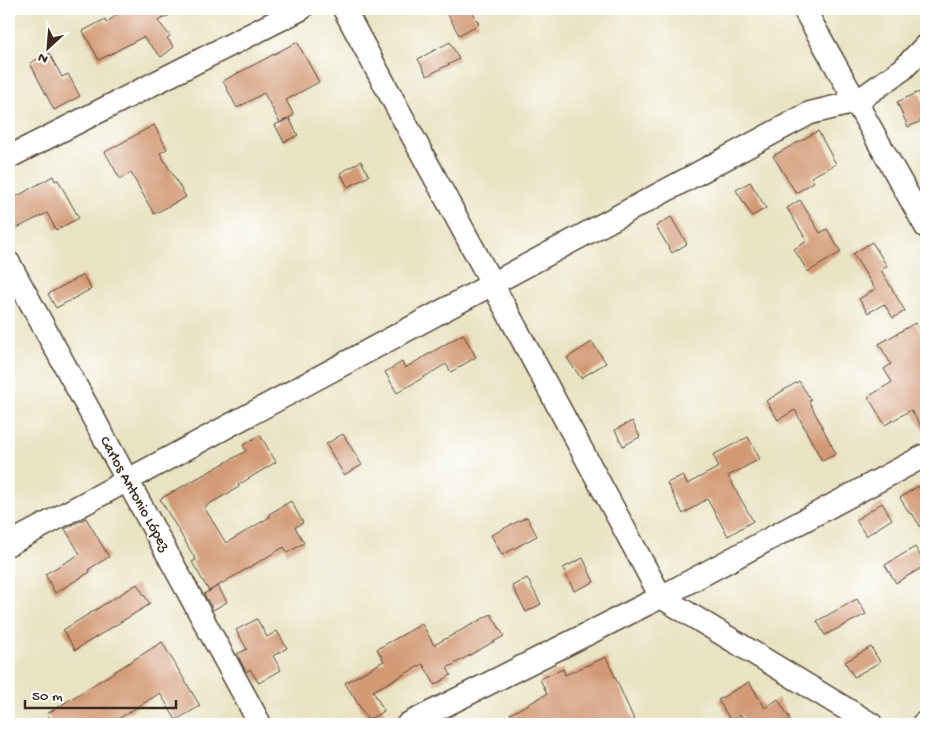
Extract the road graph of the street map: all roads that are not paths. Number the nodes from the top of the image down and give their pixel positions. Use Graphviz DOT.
graph roads {
  1 [pos="301,9"];
  2 [pos="344,9"];
  3 [pos="804,9"];
  4 [pos="926,45"];
  5 [pos="856,102"];
  6 [pos="9,157"];
  7 [pos="926,227"];
  8 [pos="9,263"];
  9 [pos="492,284"];
  10 [pos="926,455"];
  11 [pos="127,481"];
  12 [pos="9,544"];
  13 [pos="661,597"];
  14 [pos="926,722"];
  15 [pos="260,724"];
  16 [pos="408,724"];
  17 [pos="871,724"];
  18 [pos="923,724"];
  1 -- 6 [label="street"];
  2 -- 9 [label="street"];
  3 -- 5 [label="street"];
  4 -- 5 [label="street"];
  5 -- 7 [label="street"];
  5 -- 9 [label="street"];
  8 -- 11 [label="street, Carlos Antonio López"];
  9 -- 11 [label="street"];
  9 -- 13 [label="street"];
  10 -- 13 [label="street"];
  11 -- 12 [label="street"];
  11 -- 15 [label="street, Carlos Antonio López"];
  13 -- 16 [label="street"];
  13 -- 17 [label="street"];
  14 -- 18 [label="street"];
}
